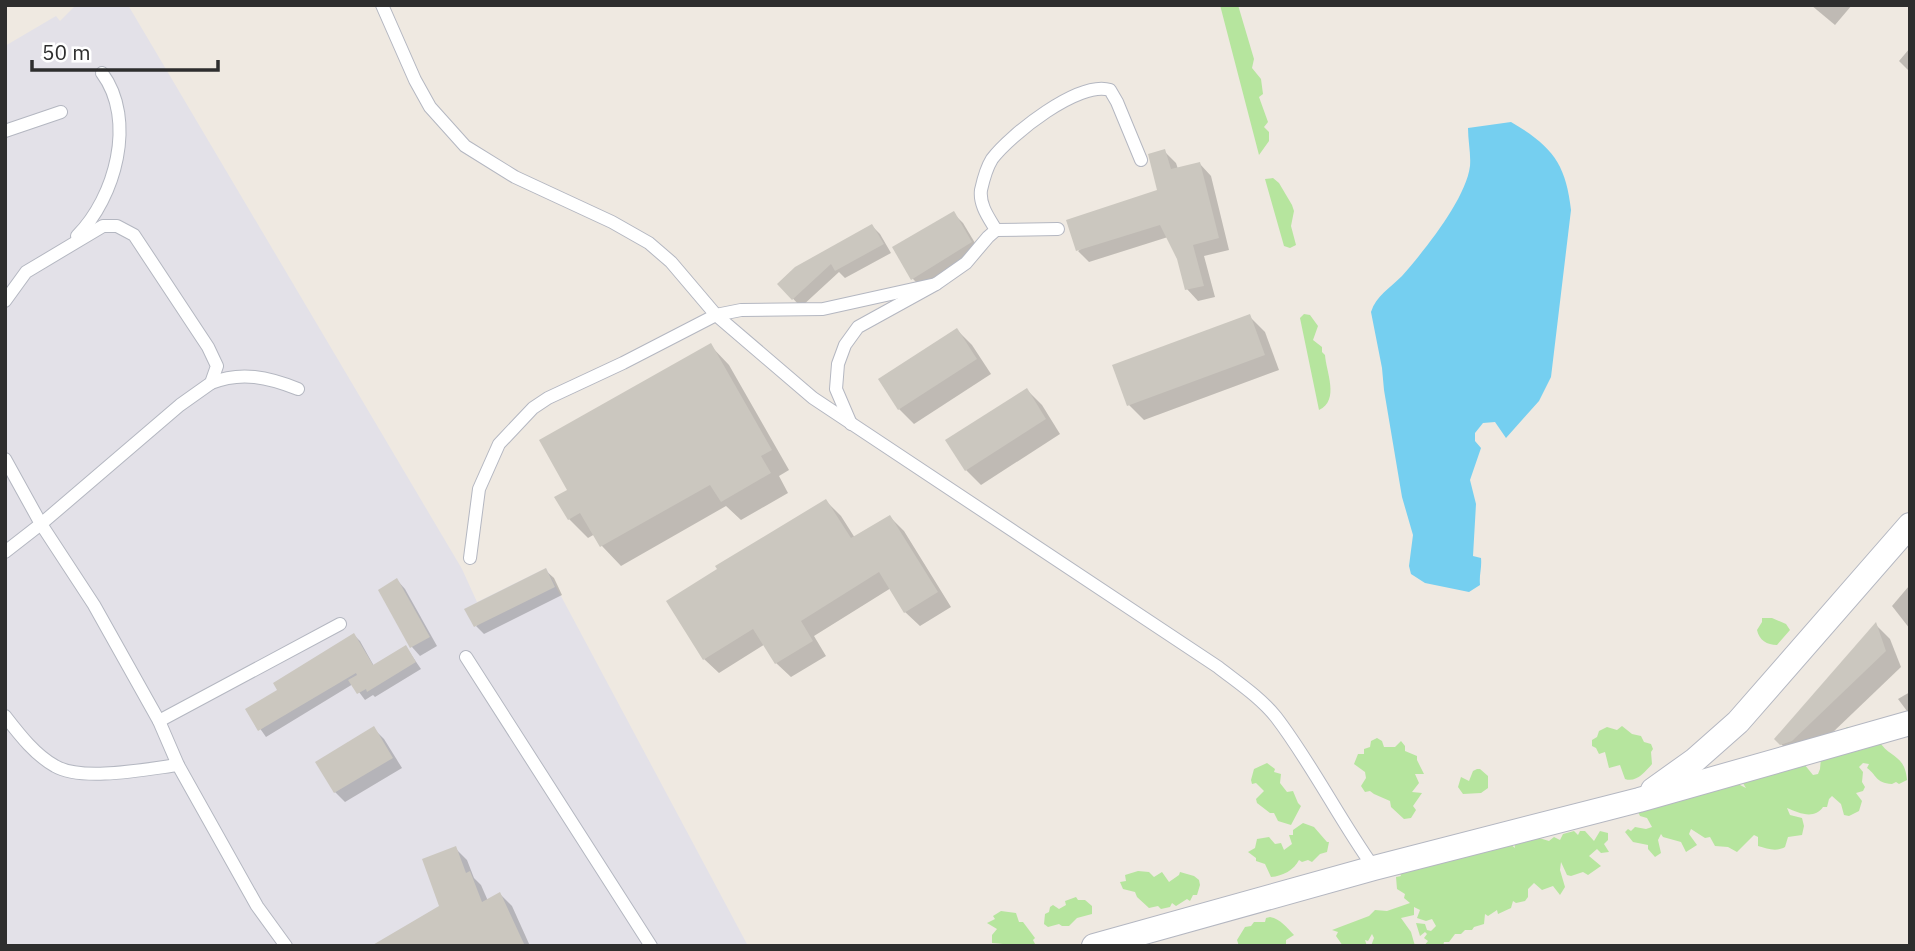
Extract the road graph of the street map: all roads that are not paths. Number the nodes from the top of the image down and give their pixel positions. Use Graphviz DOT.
graph roads {
  1 [pos="382,5"];
  2 [pos="102,73"];
  3 [pos="61,112"];
  4 [pos="5,131"];
  5 [pos="1141,160"];
  6 [pos="1058,229"];
  7 [pos="996,230"];
  8 [pos="62,251"];
  9 [pos="936,284"];
  10 [pos="5,301"];
  11 [pos="716,315"];
  12 [pos="211,383"];
  13 [pos="298,389"];
  14 [pos="851,424"];
  15 [pos="5,459"];
  16 [pos="41,524"];
  17 [pos="1910,525"];
  18 [pos="5,552"];
  19 [pos="470,558"];
  20 [pos="340,624"];
  21 [pos="466,657"];
  22 [pos="5,716"];
  23 [pos="159,721"];
  24 [pos="1910,723"];
  25 [pos="178,765"];
  26 [pos="1639,800"];
  27 [pos="1374,868"];
  28 [pos="286,946"];
  29 [pos="651,946"];
  30 [pos="1094,946"];
  1 -- 11 [label="lane"];
  2 -- 8 [label="lane"];
  3 -- 4 [label="lane"];
  5 -- 7 [label="lane"];
  6 -- 7 [label="lane"];
  7 -- 9 [label="lane"];
  8 -- 10 [label="lane"];
  8 -- 12 [label="lane"];
  9 -- 11 [label="lane"];
  9 -- 14 [label="lane"];
  11 -- 14 [label="lane"];
  11 -- 19 [label="lane"];
  12 -- 13 [label="lane"];
  12 -- 16 [label="lane"];
  14 -- 27 [label="lane"];
  15 -- 16 [label="lane"];
  16 -- 18 [label="lane"];
  16 -- 23 [label="lane"];
  17 -- 26 [label="street"];
  20 -- 23 [label="lane"];
  21 -- 29 [label="lane"];
  22 -- 25 [label="lane"];
  23 -- 25 [label="lane"];
  24 -- 26 [label="street"];
  25 -- 28 [label="lane"];
  26 -- 27 [label="street"];
  27 -- 30 [label="street"];
}
